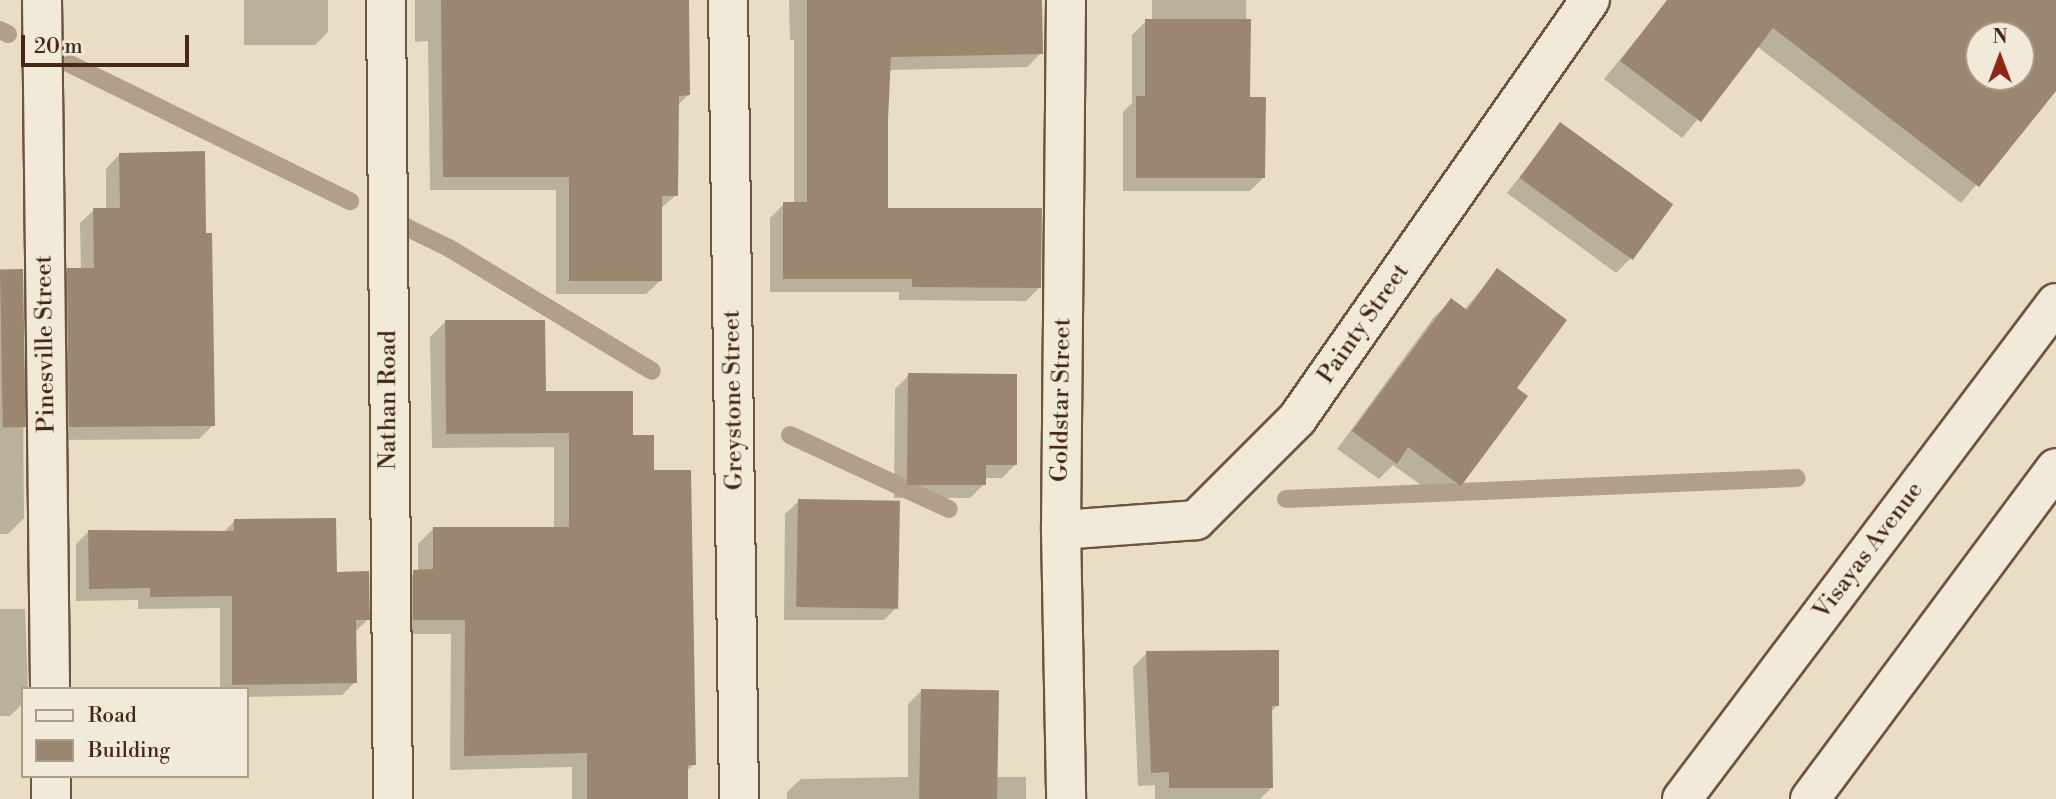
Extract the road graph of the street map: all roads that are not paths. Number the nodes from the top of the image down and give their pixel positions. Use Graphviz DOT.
graph roads {
  1 [pos="42,0"];
  2 [pos="386,0"];
  3 [pos="728,0"];
  4 [pos="1066,0"];
  5 [pos="1590,0"];
  6 [pos="2056,303"];
  7 [pos="2056,468"];
  8 [pos="1061,530"];
  9 [pos="50,687"];
  10 [pos="51,778"];
  11 [pos="51,799"];
  12 [pos="393,799"];
  13 [pos="740,799"];
  14 [pos="1066,799"];
  15 [pos="1682,799"];
  16 [pos="1810,799"];
  1 -- 9 [label="street, Pinesville Street"];
  2 -- 12 [label="street, Nathan Road"];
  3 -- 13 [label="street, Greystone Street"];
  4 -- 8 [label="street, Goldstar Street"];
  5 -- 8 [label="street, Painty Street"];
  6 -- 15 [label="street, Visayas Avenue"];
  7 -- 16 [label="street"];
  8 -- 14 [label="street, Goldstar Street"];
  10 -- 11 [label="street"];
}
